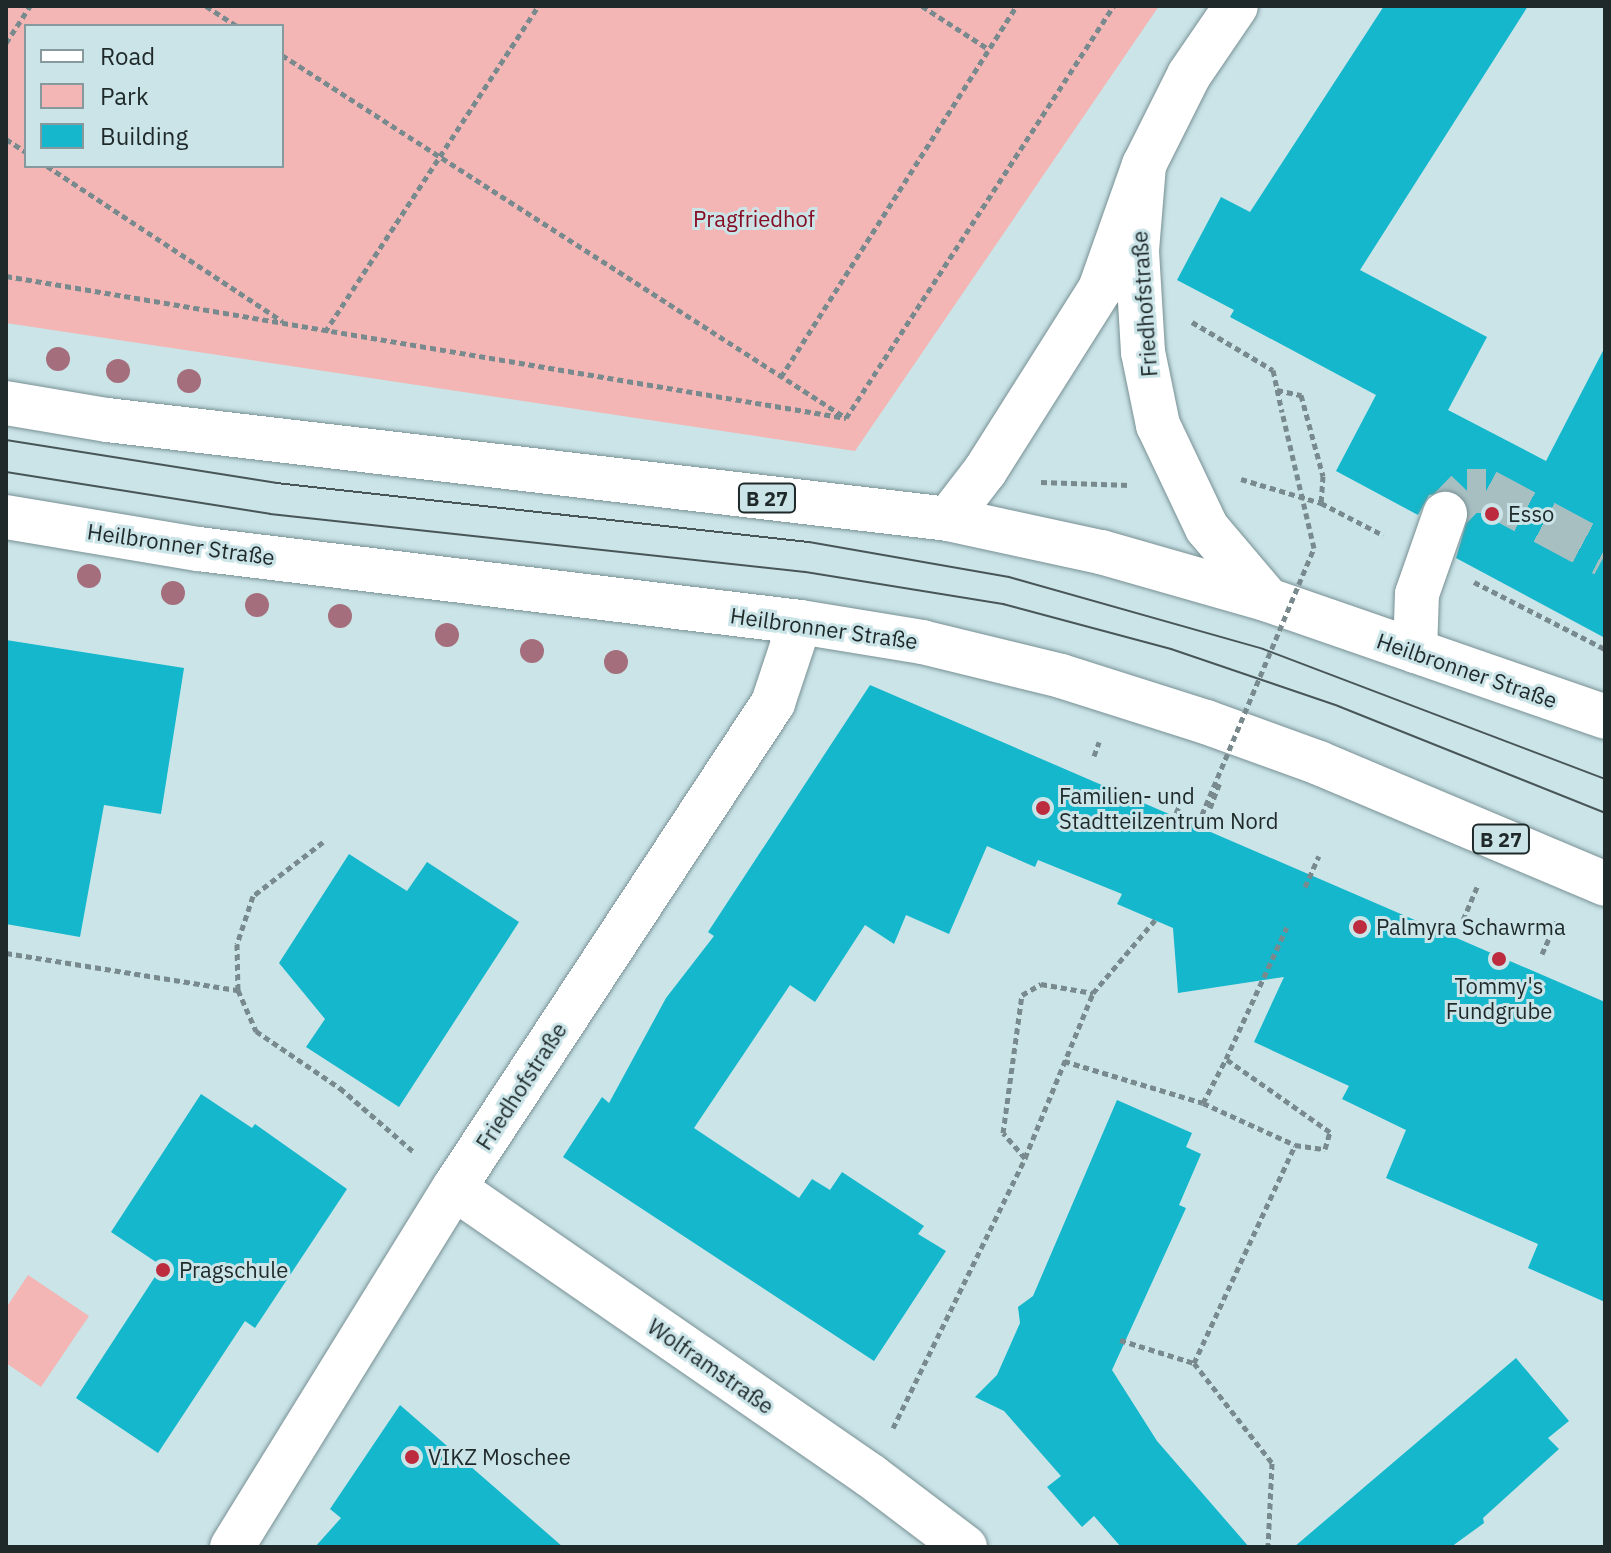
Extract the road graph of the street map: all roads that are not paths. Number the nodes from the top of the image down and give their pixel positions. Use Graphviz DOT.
graph roads {
  1 [pos="1236,6"];
  2 [pos="1144,165"];
  3 [pos="6,403"];
  4 [pos="1445,514"];
  5 [pos="6,517"];
  6 [pos="948,519"];
  7 [pos="1268,600"];
  8 [pos="800,622"];
  9 [pos="1415,651"];
  10 [pos="1605,717"];
  11 [pos="1605,884"];
  12 [pos="454,1188"];
  13 [pos="232,1547"];
  14 [pos="965,1547"];
  1 -- 2 [label="main road, Friedhofstraße"];
  2 -- 6 [label="main road, Friedhofstraße"];
  2 -- 7 [label="main road, Friedhofstraße"];
  3 -- 6 [label="main road, Heilbronner Straße / B 27"];
  4 -- 9 [label="main road"];
  5 -- 8 [label="main road, Heilbronner Straße / B 27"];
  6 -- 7 [label="main road, Heilbronner Straße / B 27"];
  7 -- 9 [label="main road, Heilbronner Straße / B 27"];
  8 -- 11 [label="main road, Heilbronner Straße / B 27"];
  8 -- 12 [label="main road, Friedhofstraße"];
  9 -- 10 [label="main road, Heilbronner Straße / B 27"];
  12 -- 13 [label="main road, Friedhofstraße"];
  12 -- 14 [label="main road, Wolframstraße"];
}
